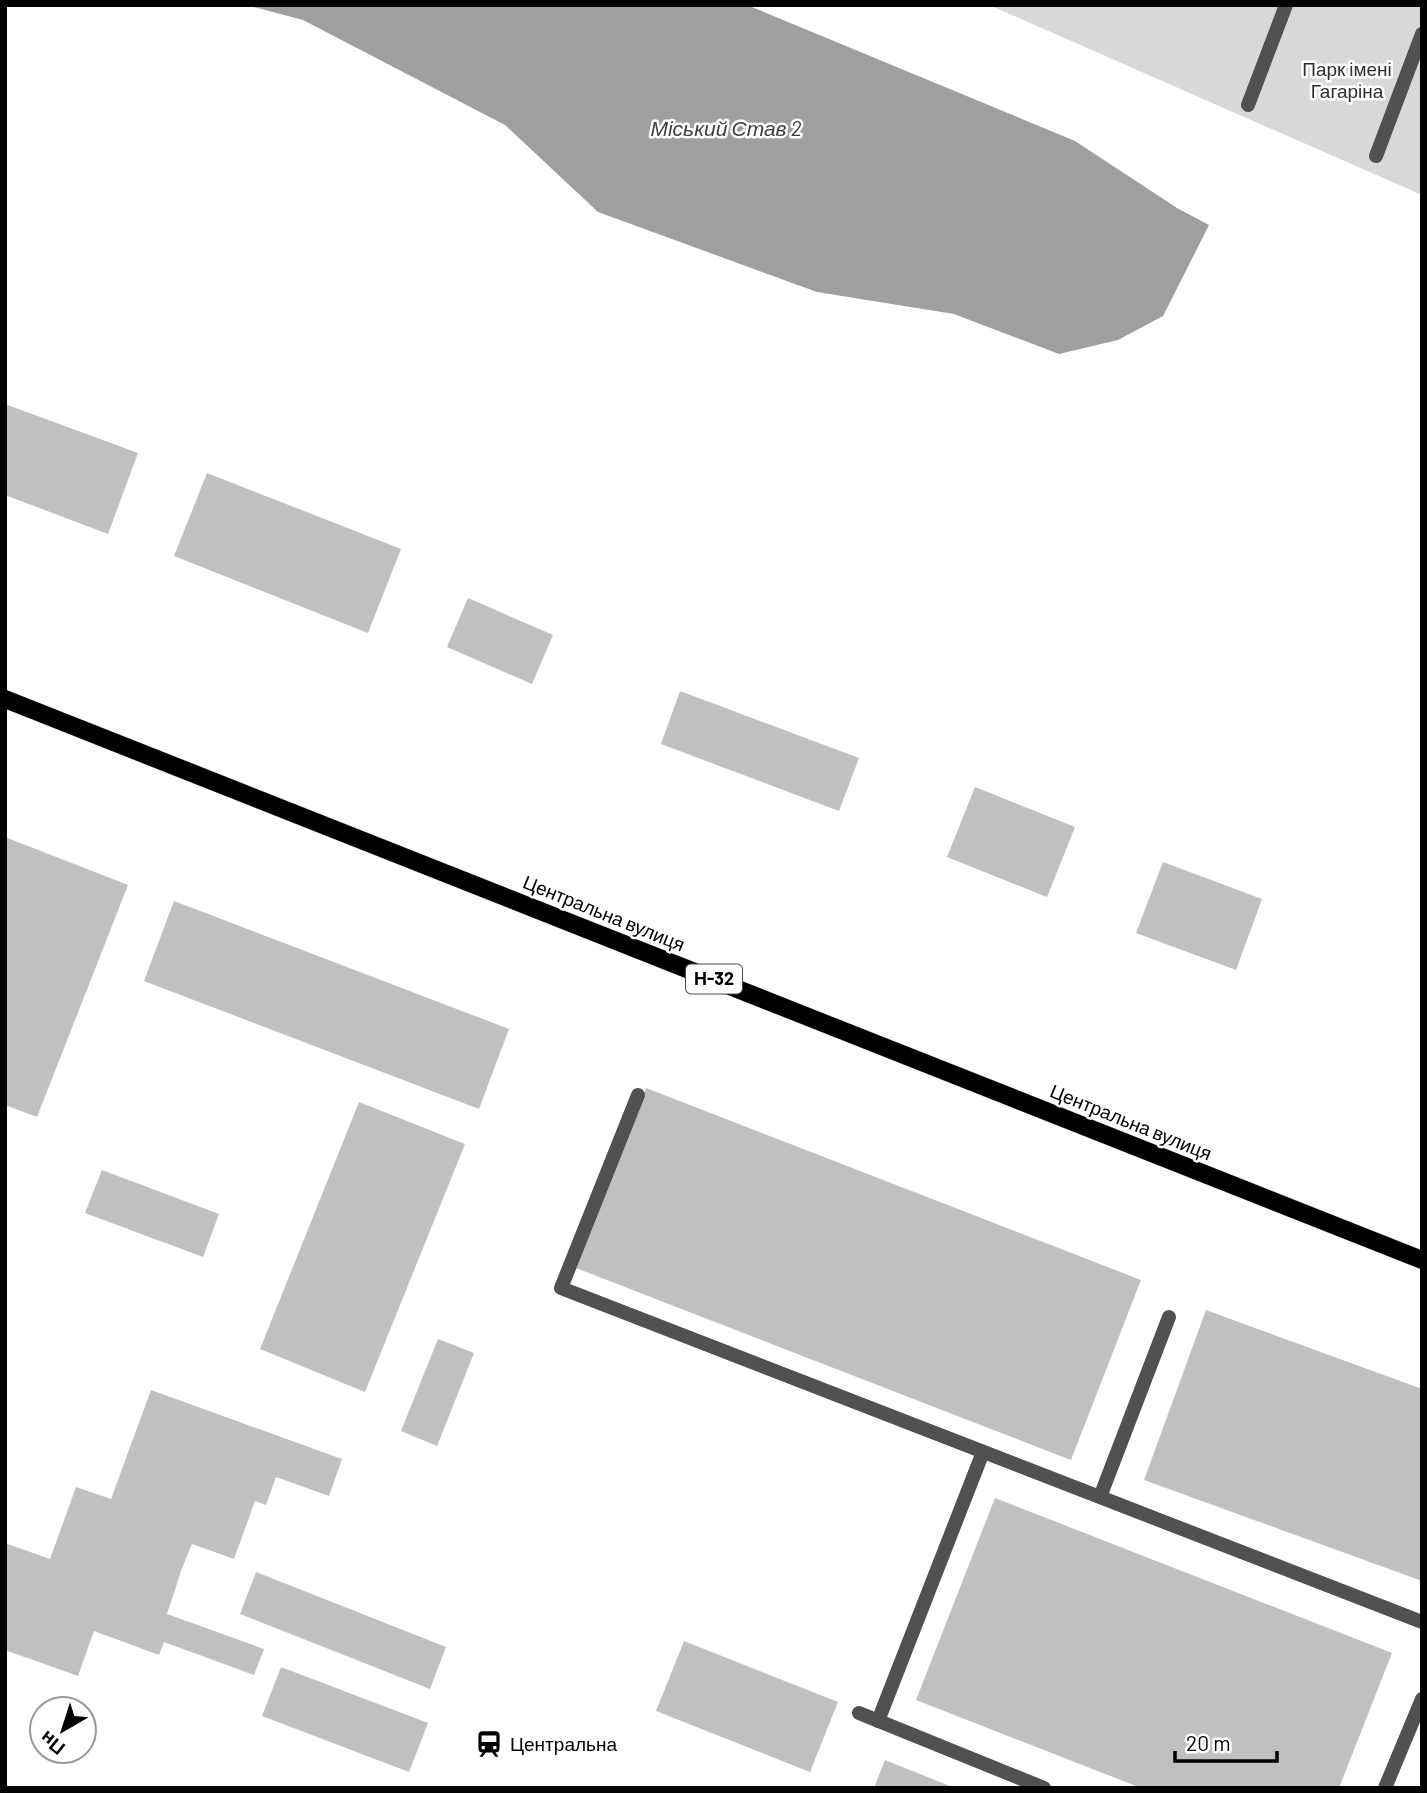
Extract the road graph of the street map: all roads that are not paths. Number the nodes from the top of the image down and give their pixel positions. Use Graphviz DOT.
graph roads {
  1 [pos="1286,5"];
  2 [pos="1422,34"];
  3 [pos="1248,105"];
  4 [pos="1376,156"];
  5 [pos="5,699"];
  6 [pos="638,1095"];
  7 [pos="1422,1260"];
  8 [pos="1168,1317"];
  9 [pos="983,1452"];
  10 [pos="1100,1497"];
  11 [pos="1422,1622"];
  12 [pos="1422,1699"];
  13 [pos="859,1713"];
  14 [pos="878,1720"];
  15 [pos="1044,1788"];
  16 [pos="1385,1788"];
  1 -- 3 [label="street"];
  2 -- 4 [label="street"];
  5 -- 7 [label="main road, Центральна вулиця / Н-32"];
  6 -- 9 [label="street"];
  8 -- 10 [label="street"];
  9 -- 10 [label="street"];
  9 -- 14 [label="street"];
  10 -- 11 [label="street"];
  12 -- 16 [label="street"];
  13 -- 14 [label="street"];
  14 -- 15 [label="street"];
}
